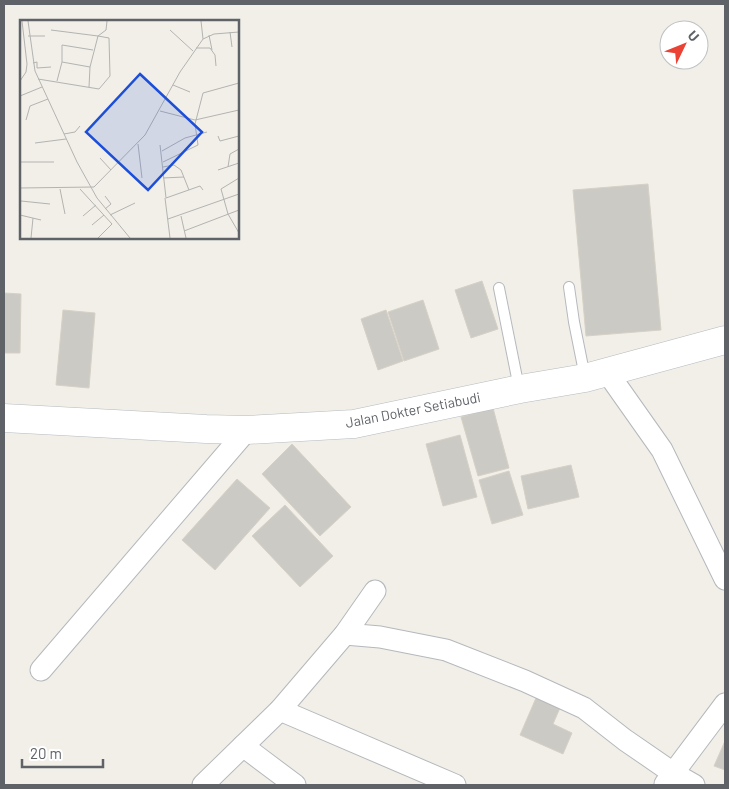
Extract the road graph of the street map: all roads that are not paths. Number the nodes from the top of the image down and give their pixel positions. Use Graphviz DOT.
graph roads {
  1 [pos="570,287"];
  2 [pos="499,288"];
  3 [pos="725,340"];
  4 [pos="596,375"];
  5 [pos="520,389"];
  6 [pos="4,418"];
  7 [pos="247,430"];
  8 [pos="725,579"];
  9 [pos="375,591"];
  10 [pos="344,634"];
  11 [pos="40,670"];
  12 [pos="725,704"];
  13 [pos="280,710"];
  14 [pos="243,746"];
  15 [pos="669,779"];
  16 [pos="203,785"];
  17 [pos="295,785"];
  18 [pos="455,785"];
  19 [pos="694,785"];
  1 -- 4 [label="lane"];
  2 -- 5 [label="lane"];
  3 -- 4 [label="street, Jalan Dokter Setiabudi"];
  4 -- 5 [label="street, Jalan Dokter Setiabudi"];
  4 -- 8 [label="street"];
  5 -- 7 [label="street, Jalan Dokter Setiabudi"];
  6 -- 7 [label="street, Jalan Dokter Setiabudi"];
  7 -- 11 [label="street"];
  9 -- 10 [label="street"];
  10 -- 13 [label="street"];
  10 -- 15 [label="street"];
  12 -- 15 [label="street"];
  13 -- 14 [label="street"];
  13 -- 18 [label="street"];
  14 -- 16 [label="street"];
  14 -- 17 [label="street"];
  15 -- 19 [label="street"];
}
